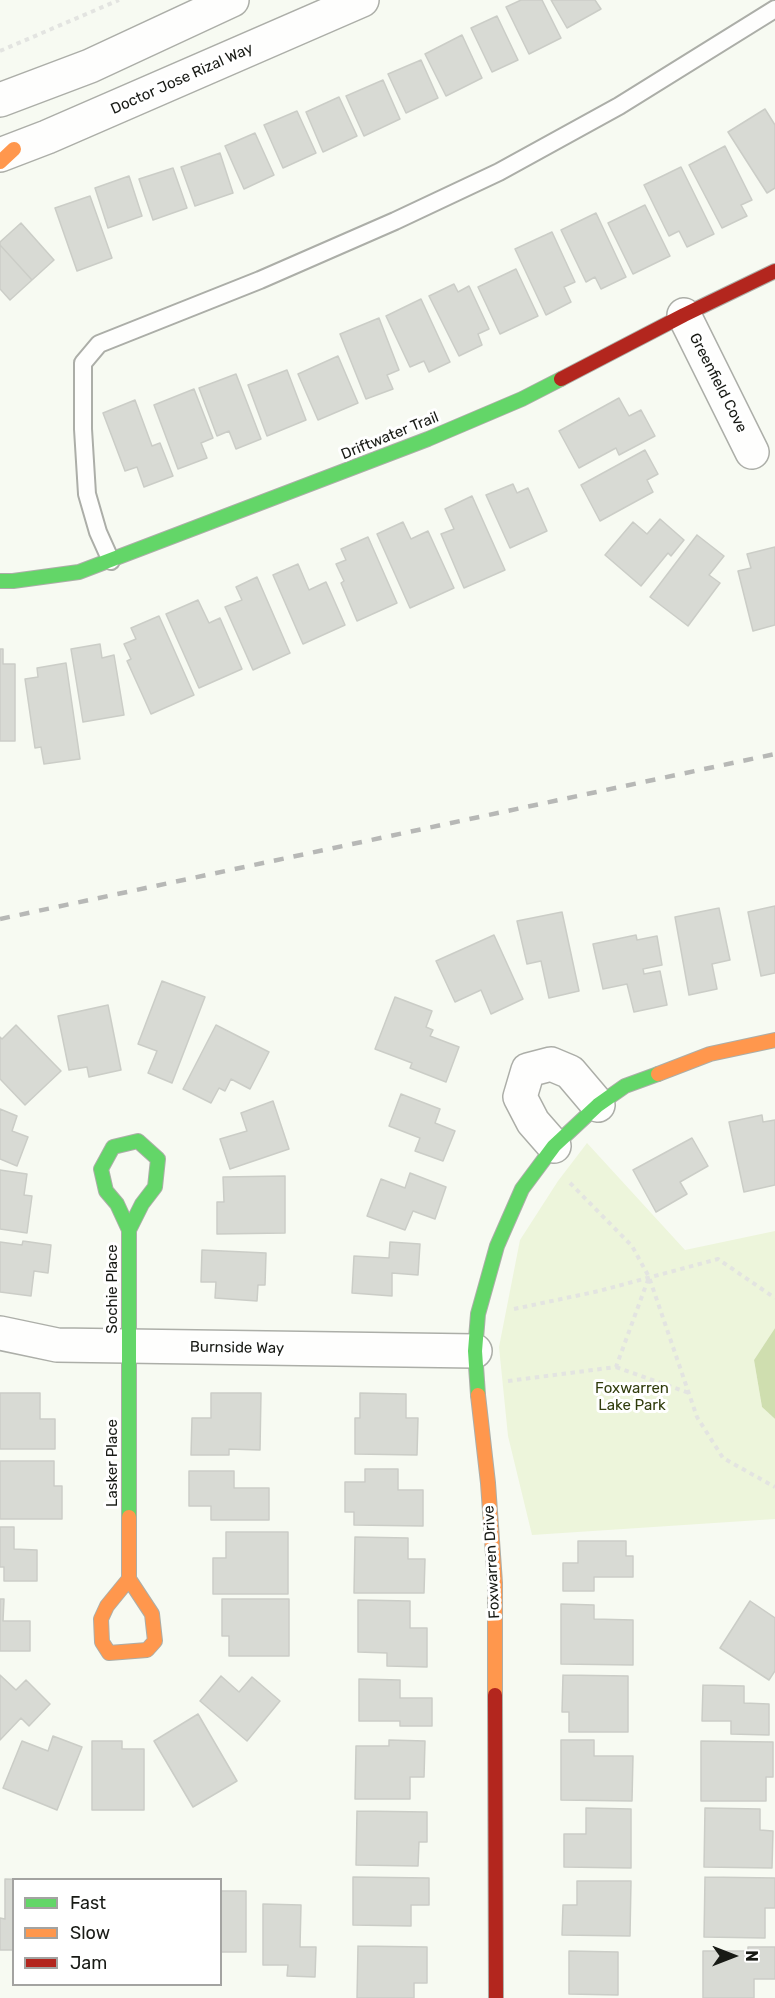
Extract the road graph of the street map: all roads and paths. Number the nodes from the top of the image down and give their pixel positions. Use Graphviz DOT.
graph roads {
  1 [pos="119,0"];
  2 [pos="232,0"];
  3 [pos="362,0"];
  4 [pos="775,9"];
  5 [pos="0,51"];
  6 [pos="0,100"];
  7 [pos="5,155"];
  8 [pos="775,271"];
  9 [pos="684,315"];
  10 [pos="752,452"];
  11 [pos="111,561"];
  12 [pos="0,581"];
  13 [pos="775,1040"];
  14 [pos="598,1106"];
  15 [pos="554,1146"];
  16 [pos="570,1183"];
  17 [pos="129,1230"];
  18 [pos="649,1276"];
  19 [pos="775,1298"];
  20 [pos="514,1310"];
  21 [pos="0,1333"];
  22 [pos="130,1347"];
  23 [pos="476,1367"];
  24 [pos="616,1367"];
  25 [pos="689,1393"];
  26 [pos="775,1487"];
  27 [pos="129,1579"];
  28 [pos="496,1998"];
  1 -- 5 [label="path"];
  2 -- 6 [label="street"];
  3 -- 7 [label="street, Doctor Jose Rizal Way"];
  4 -- 11 [label="lane"];
  8 -- 9 [label="street, Driftwater Trail"];
  9 -- 10 [label="street, Greenfield Cove"];
  9 -- 11 [label="street, Driftwater Trail"];
  11 -- 12 [label="street, Driftwater Trail"];
  13 -- 14 [label="street, Foxwarren Drive"];
  14 -- 15 [label="street, Foxwarren Drive"];
  14 -- 15 [label="street"];
  15 -- 23 [label="street, Foxwarren Drive"];
  16 -- 18 [label="path"];
  17 -- 17 [label="street, Sochie Place"];
  17 -- 22 [label="street, Sochie Place"];
  18 -- 19 [label="path"];
  18 -- 20 [label="path"];
  18 -- 24 [label="path"];
  18 -- 25 [label="path"];
  21 -- 22 [label="street, Burnside Way"];
  22 -- 23 [label="street, Burnside Way"];
  22 -- 27 [label="street, Lasker Place"];
  23 -- 24 [label="path"];
  23 -- 28 [label="street, Foxwarren Drive"];
  24 -- 25 [label="path"];
  25 -- 26 [label="path"];
  27 -- 27 [label="street"];
}
